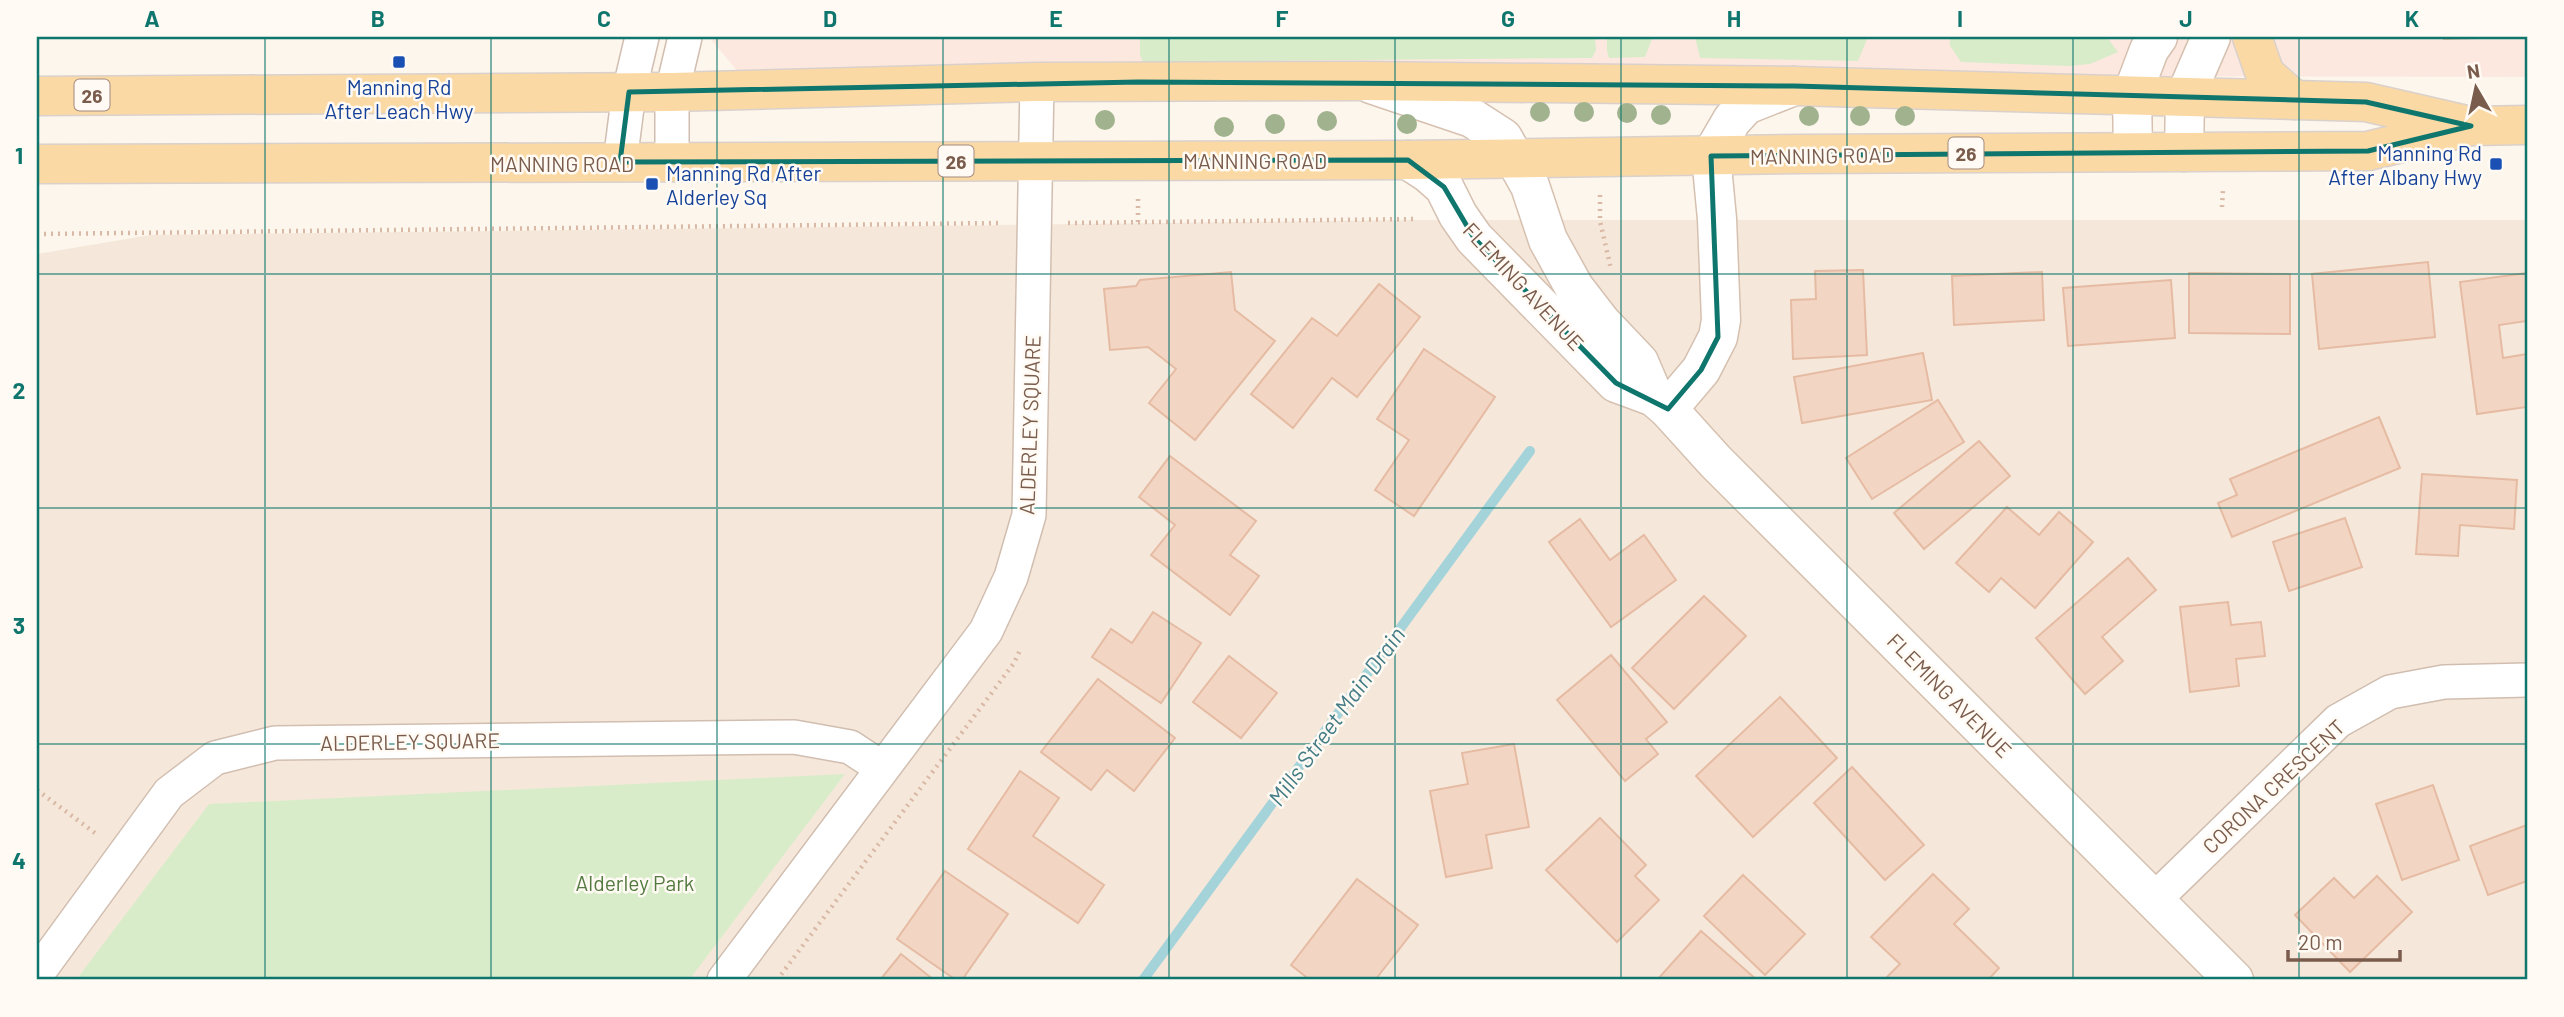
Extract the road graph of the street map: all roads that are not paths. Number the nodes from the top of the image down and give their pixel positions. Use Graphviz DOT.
graph roads {
  1 [pos="642,37"];
  2 [pos="685,37"];
  3 [pos="2158,37"];
  4 [pos="2211,37"];
  5 [pos="2252,37"];
  6 [pos="1364,81"];
  7 [pos="1037,82"];
  8 [pos="1794,86"];
  9 [pos="629,92"];
  10 [pos="672,92"];
  11 [pos="2132,95"];
  12 [pos="37,96"];
  13 [pos="2185,97"];
  14 [pos="2294,100"];
  15 [pos="2527,125"];
  16 [pos="2471,126"];
  17 [pos="2133,152"];
  18 [pos="2184,152"];
  19 [pos="1711,156"];
  20 [pos="1516,159"];
  21 [pos="1408,160"];
  22 [pos="1037,161"];
  23 [pos="620,162"];
  24 [pos="672,162"];
  25 [pos="37,164"];
  26 [pos="1661,403"];
  27 [pos="2527,680"];
  28 [pos="882,768"];
  29 [pos="2155,899"];
  30 [pos="37,974"];
  31 [pos="724,980"];
  32 [pos="2234,980"];
  1 -- 9 [label="street"];
  2 -- 10 [label="street"];
  3 -- 11 [label="street"];
  4 -- 13 [label="street"];
  5 -- 14 [label="main road"];
  6 -- 7 [label="main road, MANNING ROAD / 26"];
  6 -- 8 [label="main road, MANNING ROAD / 26"];
  6 -- 20 [label="street, FLEMING AVENUE"];
  7 -- 10 [label="main road, MANNING ROAD / 26"];
  7 -- 22 [label="street, ALDERLEY SQUARE"];
  8 -- 11 [label="main road, MANNING ROAD / 26"];
  8 -- 19 [label="street"];
  9 -- 10 [label="main road, MANNING ROAD / 26"];
  9 -- 12 [label="main road, MANNING ROAD / 26"];
  9 -- 23 [label="street"];
  10 -- 24 [label="street"];
  11 -- 13 [label="main road, MANNING ROAD / 26"];
  11 -- 17 [label="street"];
  13 -- 14 [label="main road, MANNING ROAD / 26"];
  13 -- 18 [label="street"];
  14 -- 16 [label="main road, MANNING ROAD / 26"];
  15 -- 16 [label="main road, MANNING ROAD / 26"];
  16 -- 18 [label="main road, MANNING ROAD / 26"];
  17 -- 18 [label="main road, MANNING ROAD / 26"];
  17 -- 19 [label="main road, MANNING ROAD / 26"];
  19 -- 20 [label="main road, MANNING ROAD / 26"];
  19 -- 26 [label="street"];
  20 -- 21 [label="main road, MANNING ROAD / 26"];
  20 -- 26 [label="street, FLEMING AVENUE"];
  21 -- 22 [label="main road, MANNING ROAD / 26"];
  21 -- 26 [label="street, FLEMING AVENUE"];
  22 -- 24 [label="main road, MANNING ROAD / 26"];
  22 -- 28 [label="street, ALDERLEY SQUARE"];
  23 -- 24 [label="main road, MANNING ROAD / 26"];
  23 -- 25 [label="main road, MANNING ROAD / 26"];
  26 -- 29 [label="street, FLEMING AVENUE"];
  27 -- 29 [label="street, CORONA CRESCENT"];
  28 -- 30 [label="street, ALDERLEY SQUARE"];
  28 -- 31 [label="street, ALDERLEY SQUARE"];
  29 -- 32 [label="street, FLEMING AVENUE"];
}
